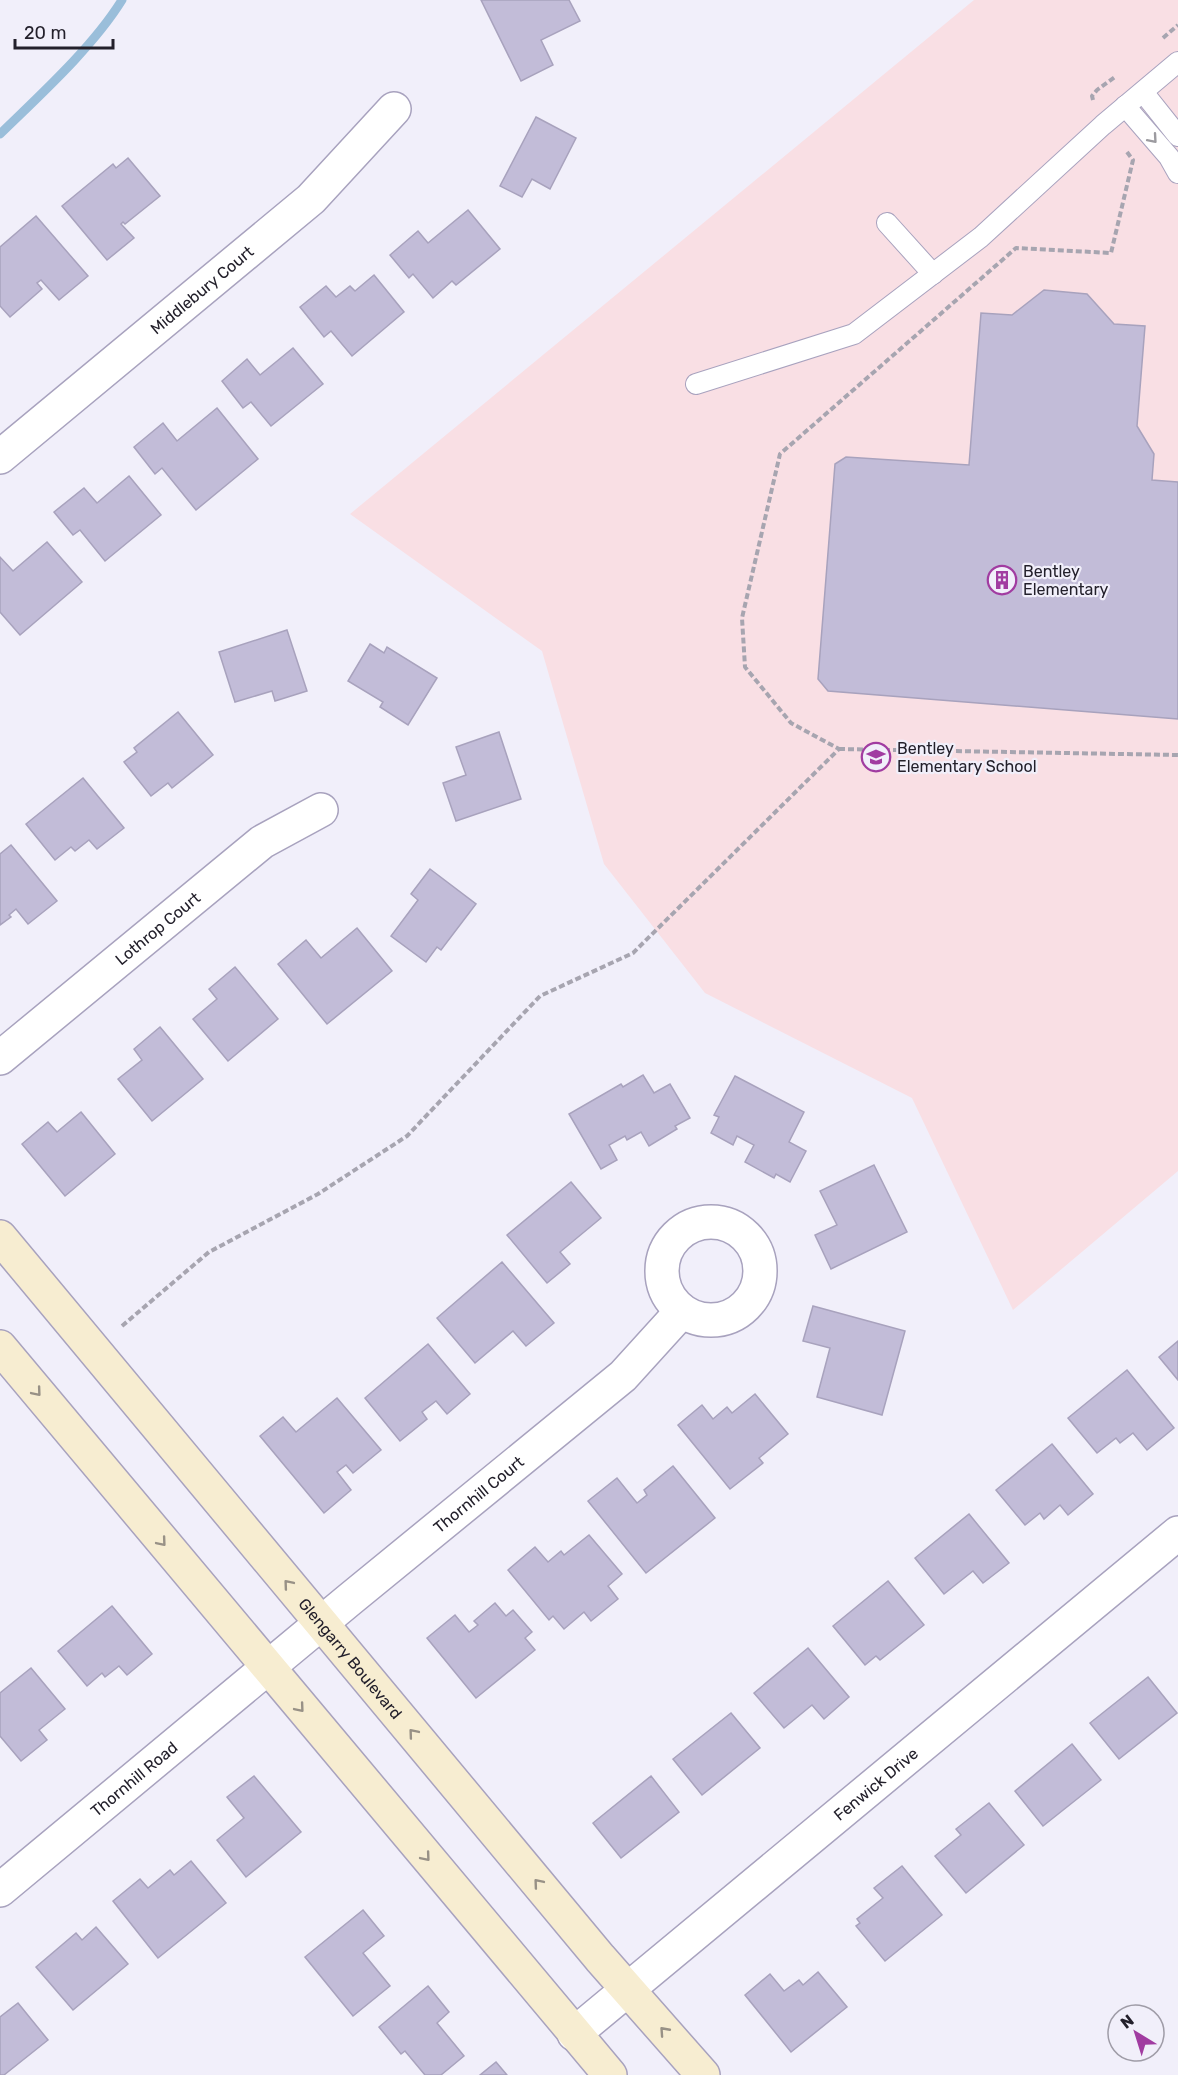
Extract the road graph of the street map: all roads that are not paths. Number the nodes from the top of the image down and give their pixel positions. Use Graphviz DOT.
graph roads {
  1 [pos="1178,62"];
  2 [pos="1178,76"];
  3 [pos="1150,85"];
  4 [pos="1125,106"];
  5 [pos="393,109"];
  6 [pos="1178,136"];
  7 [pos="1178,173"];
  8 [pos="887,223"];
  9 [pos="933,274"];
  10 [pos="696,384"];
  11 [pos="0,457"];
  12 [pos="321,810"];
  13 [pos="0,1058"];
  14 [pos="0,1237"];
  15 [pos="682,1311"];
  16 [pos="0,1347"];
  17 [pos="1178,1533"];
  18 [pos="321,1623"];
  19 [pos="267,1668"];
  20 [pos="0,1890"];
  21 [pos="628,1990"];
  22 [pos="574,2034"];
  23 [pos="610,2075"];
  24 [pos="703,2075"];
  1 -- 3 [label="lane"];
  2 -- 3 [label="lane"];
  3 -- 4 [label="lane"];
  3 -- 6 [label="lane"];
  4 -- 7 [label="lane, one-way"];
  4 -- 9 [label="lane"];
  5 -- 11 [label="street, Middlebury Court"];
  8 -- 9 [label="lane"];
  9 -- 10 [label="lane"];
  12 -- 13 [label="street, Lothrop Court"];
  18 -- 14 [label="street, Glengarry Boulevard, one-way"];
  15 -- 18 [label="street, Thornhill Court"];
  16 -- 19 [label="street, one-way"];
  17 -- 21 [label="street, Fenwick Drive"];
  18 -- 19 [label="street, Thornhill Court"];
  21 -- 18 [label="street, Glengarry Boulevard, one-way"];
  19 -- 20 [label="street, Thornhill Road"];
  19 -- 22 [label="street, one-way"];
  21 -- 22 [label="street, Fenwick Drive"];
  24 -- 21 [label="street, Glengarry Boulevard, one-way"];
  22 -- 23 [label="street"];
}
